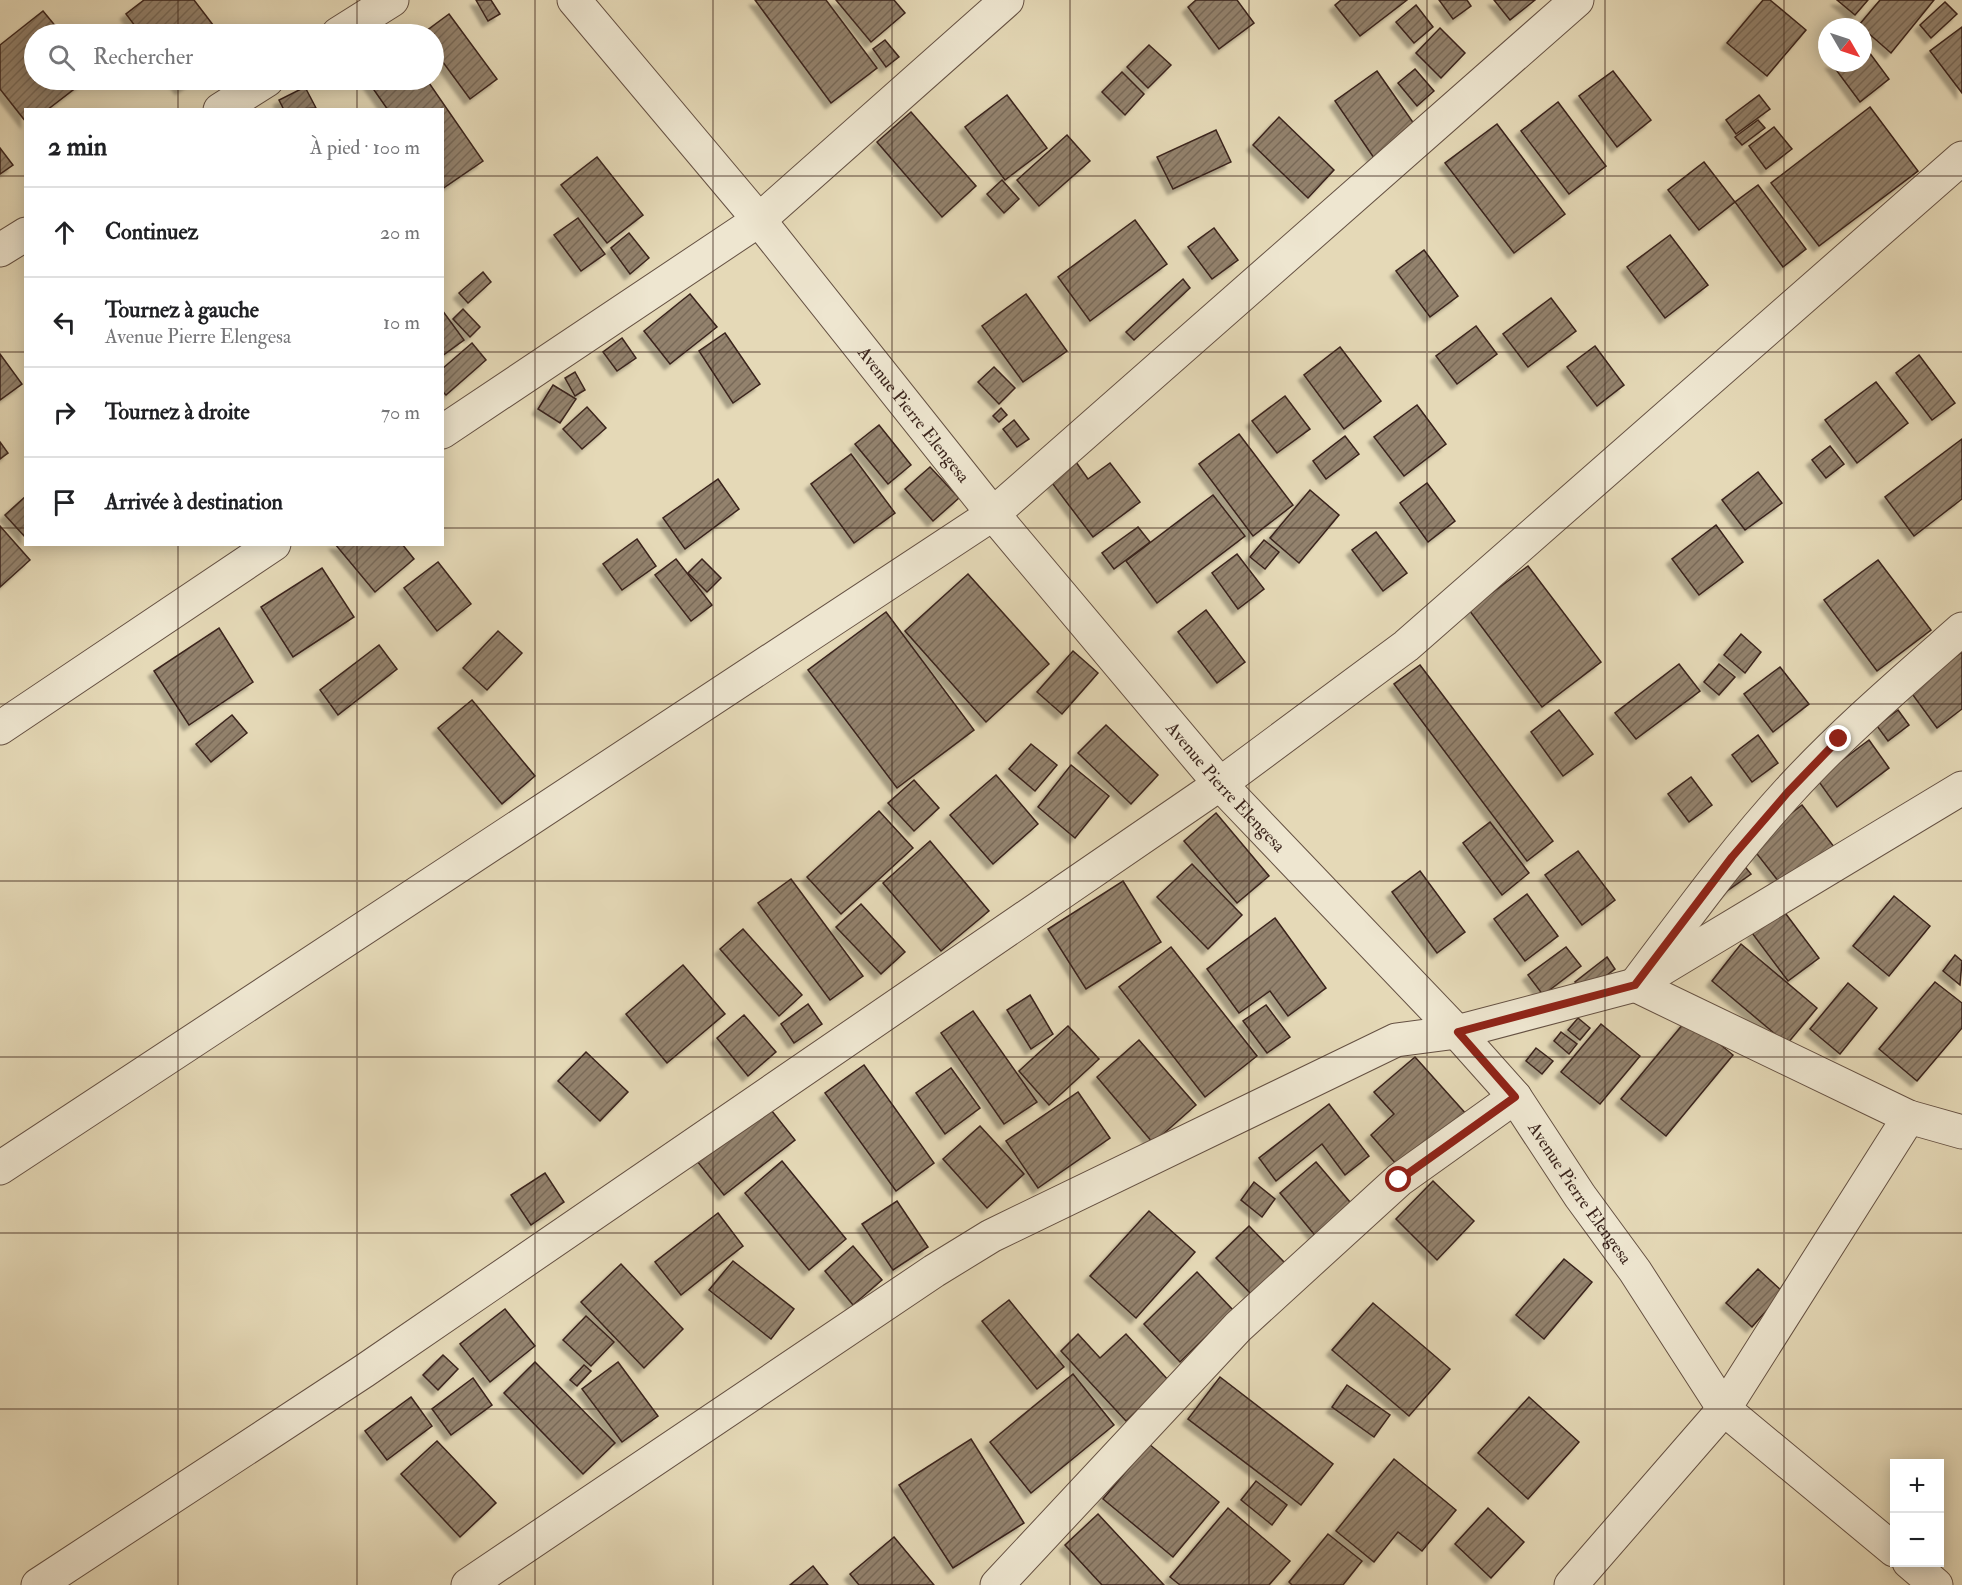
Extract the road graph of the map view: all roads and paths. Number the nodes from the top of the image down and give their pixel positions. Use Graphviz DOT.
graph roads {
  1 [pos="392,0"];
  2 [pos="574,0"];
  3 [pos="1007,0"];
  4 [pos="1577,0"];
  5 [pos="354,24"];
  6 [pos="251,90"];
  7 [pos="223,108"];
  8 [pos="1962,158"];
  9 [pos="759,220"];
  10 [pos="24,235"];
  11 [pos="0,250"];
  12 [pos="444,431"];
  13 [pos="993,514"];
  14 [pos="271,546"];
  15 [pos="1962,628"];
  16 [pos="0,728"];
  17 [pos="1221,784"];
  18 [pos="1962,788"];
  19 [pos="1635,985"];
  20 [pos="1458,1032"];
  21 [pos="1515,1097"];
  22 [pos="1909,1117"];
  23 [pos="1962,1132"];
  24 [pos="0,1167"];
  25 [pos="1724,1409"];
  26 [pos="1890,1547"];
  27 [pos="1914,1567"];
  28 [pos="38,1585"];
  29 [pos="468,1585"];
  30 [pos="997,1585"];
  31 [pos="1571,1585"];
  32 [pos="1936,1585"];
  1 -- 5 [label="street"];
  2 -- 9 [label="street, Avenue Pierre Elengesa"];
  3 -- 9 [label="street"];
  4 -- 13 [label="street"];
  6 -- 7 [label="street"];
  8 -- 17 [label="street"];
  9 -- 12 [label="street"];
  9 -- 13 [label="street, Avenue Pierre Elengesa"];
  10 -- 11 [label="street"];
  13 -- 17 [label="street, Avenue Pierre Elengesa"];
  13 -- 24 [label="street"];
  14 -- 16 [label="street"];
  15 -- 19 [label="street"];
  17 -- 20 [label="street, Avenue Pierre Elengesa"];
  17 -- 28 [label="street"];
  18 -- 19 [label="street"];
  19 -- 20 [label="street"];
  19 -- 22 [label="street"];
  20 -- 21 [label="street, Avenue Pierre Elengesa"];
  20 -- 29 [label="street"];
  21 -- 25 [label="street, Avenue Pierre Elengesa"];
  21 -- 30 [label="street"];
  22 -- 23 [label="street"];
  22 -- 25 [label="street"];
  25 -- 26 [label="street, Avenue Pierre Elengesa"];
  25 -- 31 [label="street"];
  27 -- 32 [label="street"];
}
